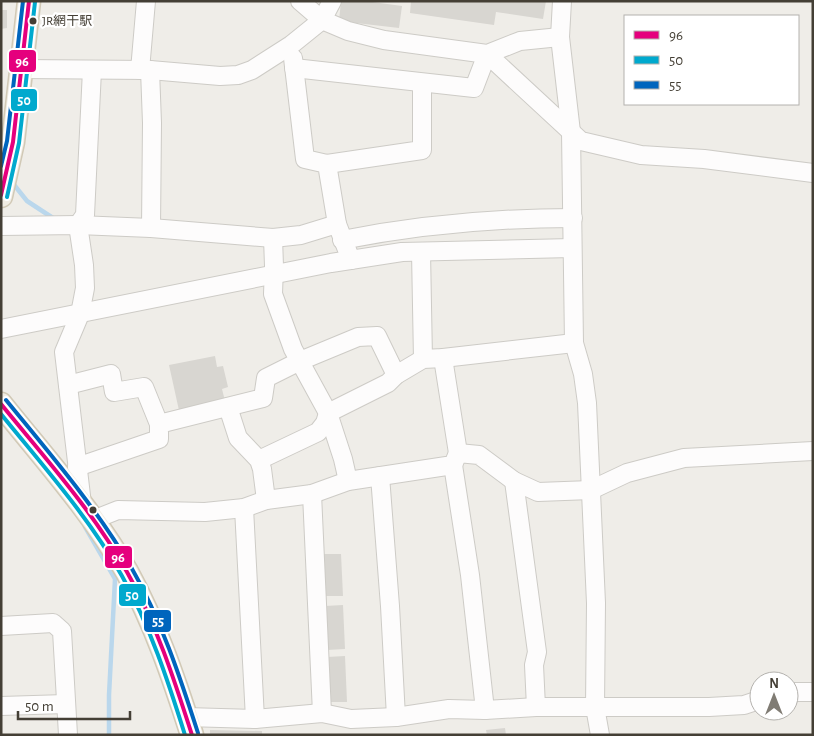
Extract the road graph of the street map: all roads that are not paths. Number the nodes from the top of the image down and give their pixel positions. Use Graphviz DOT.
graph roads {
  1 [pos="29,1"];
  2 [pos="146,1"];
  3 [pos="300,1"];
  4 [pos="332,1"];
  5 [pos="562,1"];
  6 [pos="322,20"];
  7 [pos="560,37"];
  8 [pos="291,45"];
  9 [pos="487,54"];
  10 [pos="294,68"];
  11 [pos="21,69"];
  12 [pos="92,70"];
  13 [pos="145,70"];
  14 [pos="422,83"];
  15 [pos="571,132"];
  16 [pos="327,164"];
  17 [pos="813,173"];
  18 [pos="1,196"];
  19 [pos="573,218"];
  20 [pos="69,225"];
  21 [pos="1,226"];
  22 [pos="152,228"];
  23 [pos="340,232"];
  24 [pos="273,238"];
  25 [pos="572,248"];
  26 [pos="421,252"];
  27 [pos="351,260"];
  28 [pos="273,275"];
  29 [pos="73,316"];
  30 [pos="1,330"];
  31 [pos="574,343"];
  32 [pos="443,358"];
  33 [pos="423,359"];
  34 [pos="300,362"];
  35 [pos="396,375"];
  36 [pos="68,385"];
  37 [pos="1,404"];
  38 [pos="228,407"];
  39 [pos="328,413"];
  40 [pos="159,424"];
  41 [pos="813,451"];
  42 [pos="455,459"];
  43 [pos="258,460"];
  44 [pos="77,467"];
  45 [pos="380,476"];
  46 [pos="348,481"];
  47 [pos="514,481"];
  48 [pos="591,490"];
  49 [pos="312,494"];
  50 [pos="266,500"];
  51 [pos="244,508"];
  52 [pos="88,512"];
  53 [pos="1,626"];
  54 [pos="799,691"];
  55 [pos="813,692"];
  56 [pos="749,703"];
  57 [pos="66,704"];
  58 [pos="1,706"];
  59 [pos="595,707"];
  60 [pos="536,708"];
  61 [pos="485,710"];
  62 [pos="322,713"];
  63 [pos="396,717"];
  64 [pos="255,719"];
  65 [pos="189,726"];
  66 [pos="68,735"];
  67 [pos="600,735"];
  1 -- 11 [label="main road"];
  2 -- 13 [label="street"];
  3 -- 6 [label="street"];
  4 -- 6 [label="street"];
  5 -- 7 [label="street"];
  6 -- 8 [label="street"];
  6 -- 9 [label="street"];
  7 -- 9 [label="street"];
  7 -- 15 [label="street"];
  8 -- 10 [label="street"];
  8 -- 13 [label="street"];
  9 -- 14 [label="street"];
  9 -- 15 [label="street"];
  10 -- 14 [label="street"];
  10 -- 16 [label="street"];
  11 -- 12 [label="street"];
  11 -- 18 [label="main road"];
  12 -- 13 [label="street"];
  12 -- 20 [label="street"];
  13 -- 22 [label="street"];
  14 -- 16 [label="street"];
  15 -- 17 [label="street"];
  15 -- 19 [label="street"];
  16 -- 23 [label="street"];
  19 -- 23 [label="street"];
  19 -- 25 [label="street"];
  20 -- 21 [label="street"];
  20 -- 22 [label="street"];
  20 -- 29 [label="street"];
  22 -- 24 [label="street"];
  23 -- 24 [label="street"];
  23 -- 27 [label="street"];
  24 -- 28 [label="street"];
  25 -- 26 [label="street"];
  25 -- 31 [label="street"];
  26 -- 27 [label="street"];
  26 -- 33 [label="street"];
  27 -- 28 [label="street"];
  28 -- 29 [label="street"];
  28 -- 34 [label="street"];
  29 -- 30 [label="street"];
  29 -- 36 [label="street"];
  31 -- 32 [label="street"];
  31 -- 48 [label="street"];
  32 -- 33 [label="street"];
  32 -- 42 [label="street"];
  33 -- 35 [label="street"];
  34 -- 35 [label="street"];
  34 -- 38 [label="street"];
  34 -- 39 [label="street"];
  35 -- 39 [label="street"];
  36 -- 40 [label="street"];
  36 -- 44 [label="street"];
  37 -- 52 [label="main road"];
  38 -- 40 [label="street"];
  38 -- 43 [label="street"];
  39 -- 43 [label="street"];
  39 -- 46 [label="street"];
  40 -- 44 [label="street"];
  41 -- 48 [label="street"];
  42 -- 45 [label="street"];
  42 -- 47 [label="street"];
  42 -- 61 [label="street"];
  43 -- 50 [label="street"];
  44 -- 52 [label="street"];
  45 -- 46 [label="street"];
  45 -- 63 [label="street"];
  46 -- 49 [label="street"];
  47 -- 48 [label="street"];
  47 -- 60 [label="street"];
  48 -- 59 [label="street"];
  49 -- 50 [label="street"];
  49 -- 62 [label="street"];
  50 -- 51 [label="street"];
  51 -- 52 [label="street"];
  51 -- 64 [label="street"];
  52 -- 65 [label="main road"];
  53 -- 57 [label="street"];
  54 -- 55 [label="street"];
  56 -- 59 [label="street"];
  57 -- 58 [label="street"];
  57 -- 66 [label="street"];
  59 -- 60 [label="street"];
  59 -- 67 [label="street"];
  60 -- 61 [label="street"];
  61 -- 63 [label="street"];
  62 -- 63 [label="street"];
  62 -- 64 [label="street"];
  64 -- 65 [label="street"];
}
